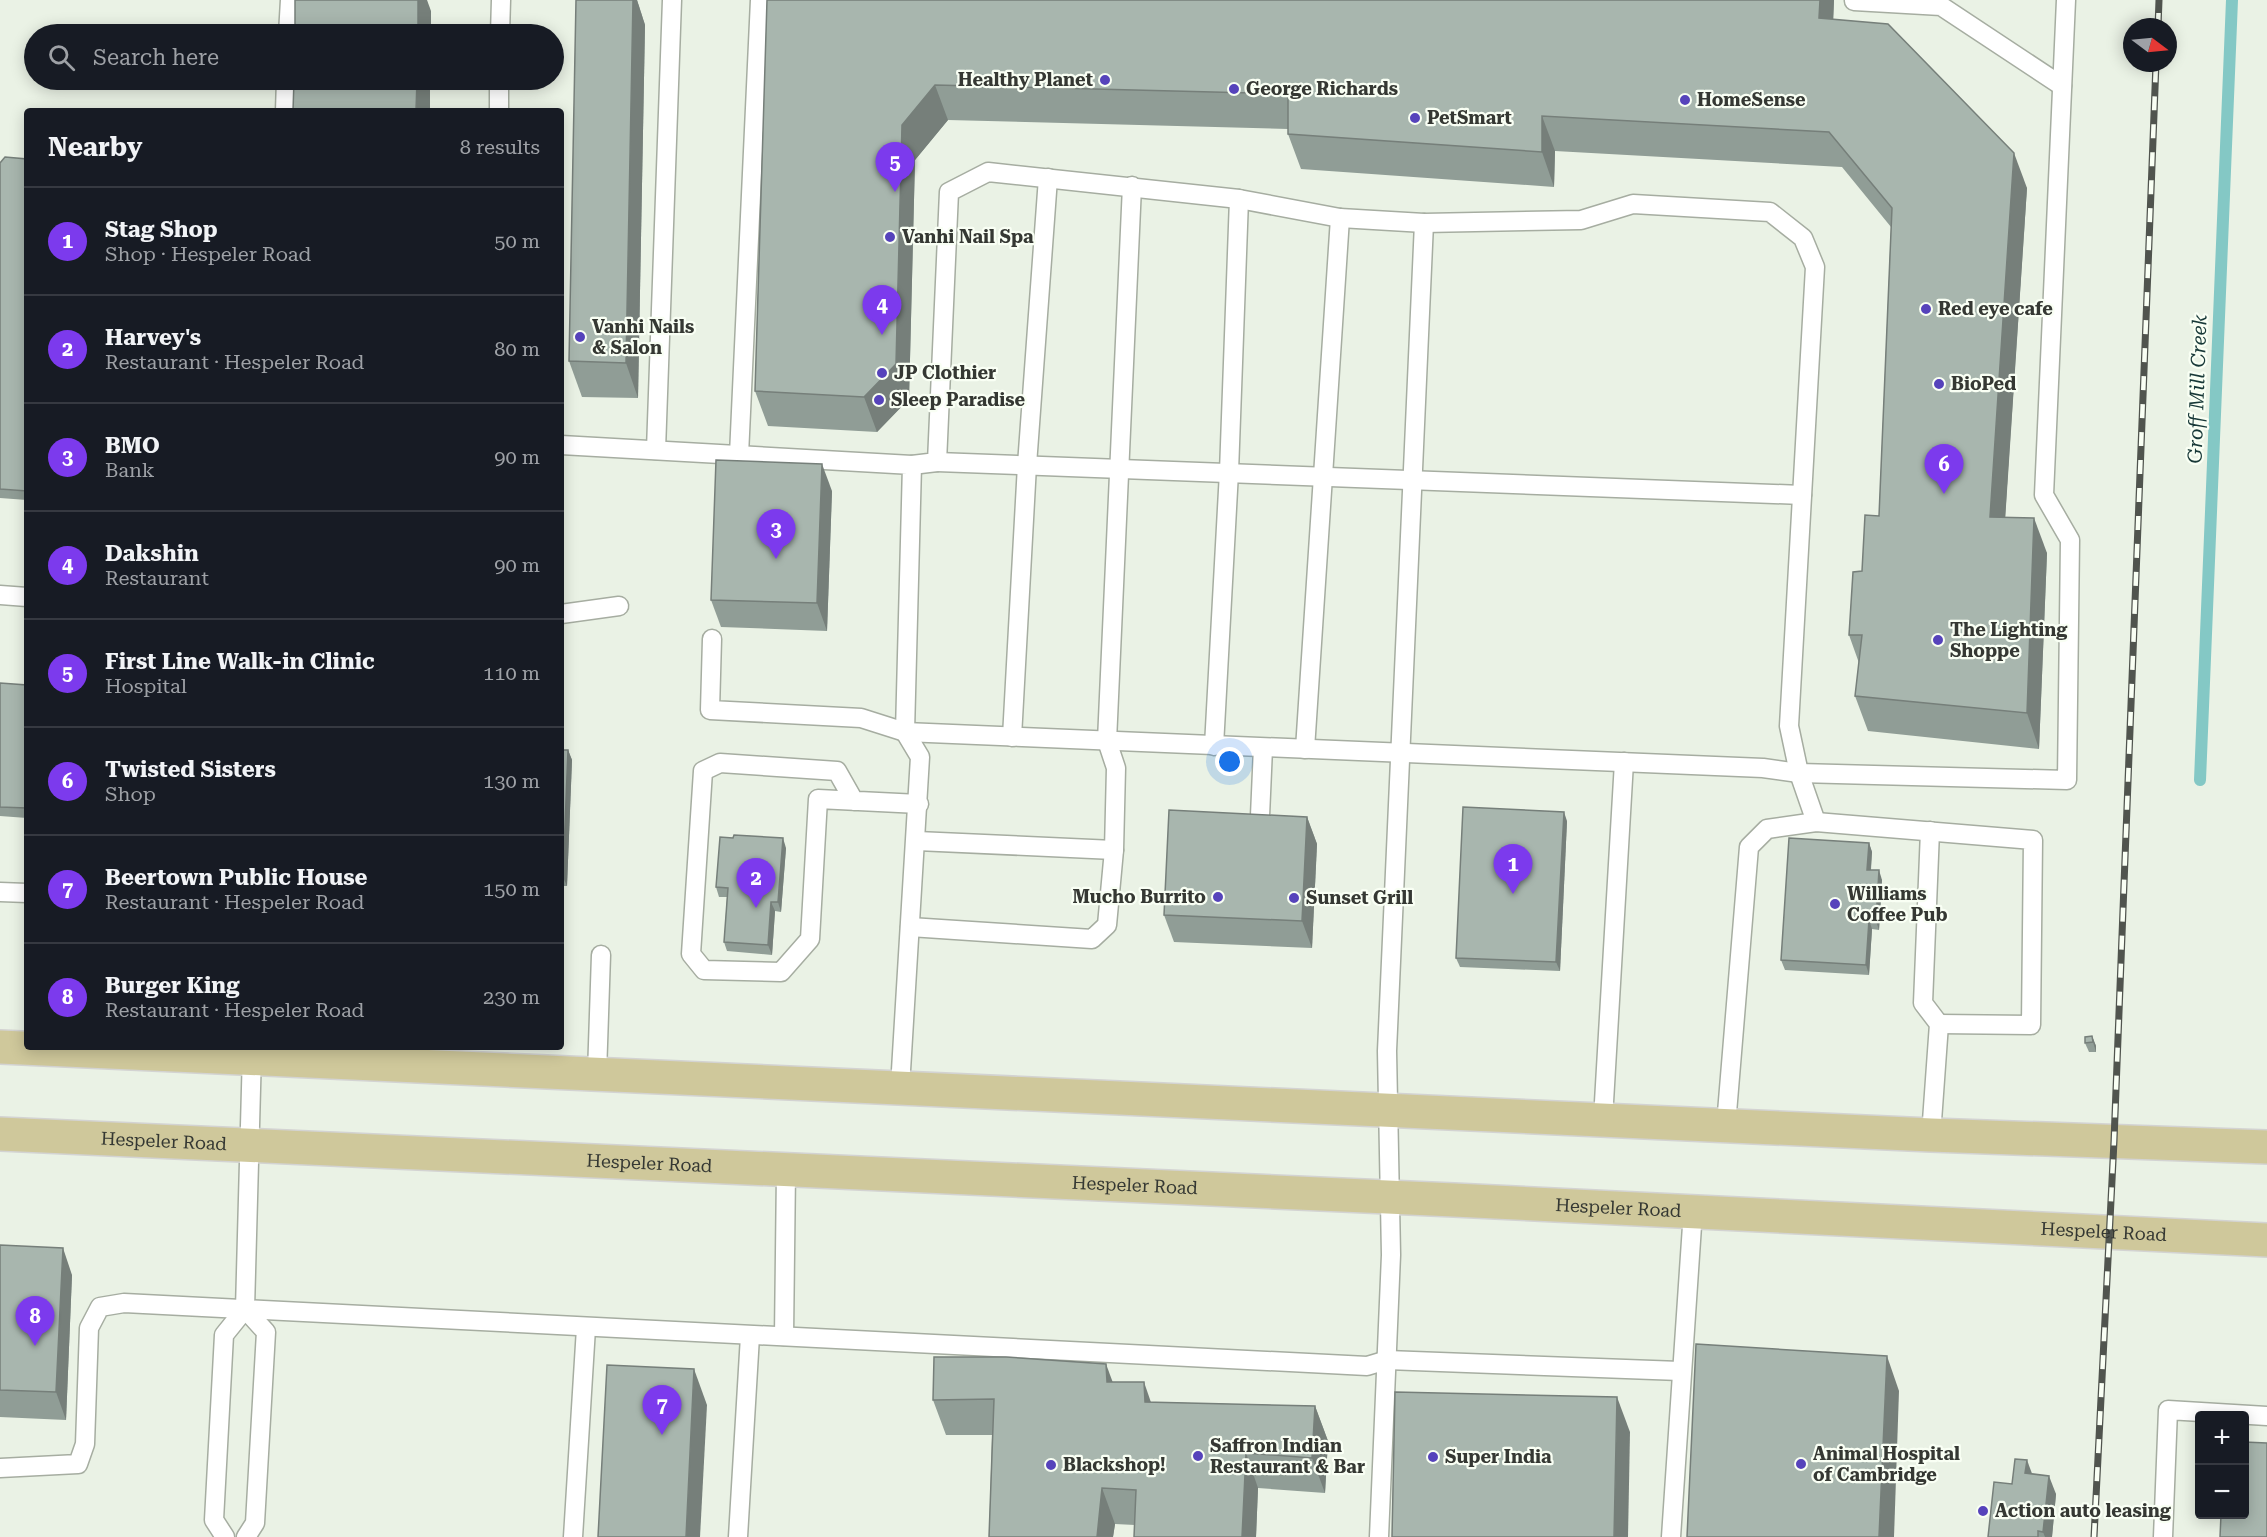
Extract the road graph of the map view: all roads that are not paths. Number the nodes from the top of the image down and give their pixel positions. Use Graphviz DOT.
graph roads {
  1 [pos="290,0"];
  2 [pos="501,0"];
  3 [pos="672,0"];
  4 [pos="760,0"];
  5 [pos="2066,0"];
  6 [pos="1854,1"];
  7 [pos="289,24"];
  8 [pos="500,24"];
  9 [pos="2062,86"];
  10 [pos="286,90"];
  11 [pos="499,90"];
  12 [pos="285,108"];
  13 [pos="499,108"];
  14 [pos="1048,178"];
  15 [pos="1132,186"];
  16 [pos="1239,199"];
  17 [pos="1340,218"];
  18 [pos="1424,223"];
  19 [pos="564,445"];
  20 [pos="656,450"];
  21 [pos="739,455"];
  22 [pos="937,462"];
  23 [pos="912,465"];
  24 [pos="1027,465"];
  25 [pos="1118,468"];
  26 [pos="1228,472"];
  27 [pos="1323,475"];
  28 [pos="1413,478"];
  29 [pos="1802,495"];
  30 [pos="0,595"];
  31 [pos="24,597"];
  32 [pos="619,606"];
  33 [pos="564,615"];
  34 [pos="712,639"];
  35 [pos="905,732"];
  36 [pos="1012,737"];
  37 [pos="1107,741"];
  38 [pos="1214,746"];
  39 [pos="1263,748"];
  40 [pos="1305,750"];
  41 [pos="1400,754"];
  42 [pos="1624,762"];
  43 [pos="1799,773"];
  44 [pos="854,801"];
  45 [pos="919,804"];
  46 [pos="1260,816"];
  47 [pos="1816,822"];
  48 [pos="1930,831"];
  49 [pos="917,840"];
  50 [pos="1114,850"];
  51 [pos="0,892"];
  52 [pos="24,894"];
  53 [pos="910,927"];
  54 [pos="601,955"];
  55 [pos="1939,1024"];
  56 [pos="0,1047"];
  57 [pos="24,1048"];
  58 [pos="126,1050"];
  59 [pos="252,1053"];
  60 [pos="597,1074"];
  61 [pos="900,1087"];
  62 [pos="1389,1110"];
  63 [pos="1603,1119"];
  64 [pos="1725,1125"];
  65 [pos="0,1134"];
  66 [pos="1931,1135"];
  67 [pos="250,1146"];
  68 [pos="2267,1147"];
  69 [pos="786,1171"];
  70 [pos="1390,1197"];
  71 [pos="1693,1212"];
  72 [pos="2267,1240"];
  73 [pos="245,1309"];
  74 [pos="586,1328"];
  75 [pos="750,1336"];
  76 [pos="784,1336"];
  77 [pos="1387,1360"];
  78 [pos="1680,1371"];
  79 [pos="2267,1416"];
  80 [pos="0,1468"];
  81 [pos="225,1537"];
  82 [pos="246,1537"];
  83 [pos="573,1537"];
  84 [pos="738,1537"];
  85 [pos="1378,1537"];
  86 [pos="1671,1537"];
  87 [pos="2163,1537"];
  1 -- 7 [label="lane"];
  2 -- 8 [label="lane"];
  3 -- 20 [label="lane"];
  4 -- 21 [label="lane"];
  5 -- 9 [label="lane"];
  6 -- 9 [label="lane"];
  9 -- 43 [label="lane"];
  10 -- 12 [label="lane"];
  11 -- 13 [label="lane"];
  14 -- 15 [label="lane"];
  14 -- 22 [label="lane"];
  14 -- 24 [label="lane"];
  15 -- 16 [label="lane"];
  15 -- 25 [label="lane"];
  16 -- 17 [label="lane"];
  16 -- 26 [label="lane"];
  17 -- 18 [label="lane"];
  17 -- 27 [label="lane"];
  18 -- 28 [label="lane"];
  18 -- 29 [label="lane"];
  19 -- 20 [label="lane"];
  20 -- 21 [label="lane"];
  21 -- 23 [label="lane"];
  22 -- 23 [label="lane"];
  22 -- 24 [label="lane"];
  23 -- 35 [label="lane"];
  24 -- 25 [label="lane"];
  24 -- 36 [label="lane"];
  25 -- 26 [label="lane"];
  25 -- 37 [label="lane"];
  26 -- 27 [label="lane"];
  26 -- 38 [label="lane"];
  27 -- 28 [label="lane"];
  27 -- 40 [label="lane"];
  28 -- 29 [label="lane"];
  28 -- 41 [label="lane"];
  29 -- 43 [label="lane"];
  30 -- 31 [label="lane"];
  32 -- 33 [label="lane"];
  34 -- 35 [label="lane"];
  35 -- 36 [label="lane"];
  35 -- 45 [label="lane"];
  36 -- 37 [label="lane"];
  37 -- 38 [label="lane"];
  37 -- 50 [label="lane"];
  38 -- 39 [label="lane"];
  39 -- 40 [label="lane"];
  39 -- 46 [label="lane"];
  40 -- 41 [label="lane"];
  41 -- 42 [label="lane"];
  41 -- 62 [label="lane"];
  42 -- 43 [label="lane"];
  42 -- 63 [label="lane"];
  43 -- 47 [label="lane"];
  44 -- 44 [label="lane"];
  44 -- 45 [label="lane"];
  45 -- 49 [label="lane"];
  47 -- 48 [label="lane"];
  47 -- 64 [label="lane"];
  48 -- 55 [label="lane"];
  48 -- 55 [label="lane"];
  49 -- 50 [label="lane"];
  49 -- 53 [label="lane"];
  50 -- 53 [label="lane"];
  51 -- 52 [label="lane"];
  53 -- 61 [label="lane"];
  54 -- 60 [label="lane"];
  55 -- 66 [label="lane"];
  56 -- 57 [label="main road"];
  58 -- 59 [label="main road"];
  59 -- 60 [label="main road"];
  59 -- 67 [label="lane"];
  60 -- 61 [label="main road"];
  61 -- 62 [label="main road"];
  62 -- 63 [label="main road"];
  62 -- 70 [label="lane"];
  63 -- 64 [label="main road"];
  64 -- 66 [label="main road"];
  65 -- 67 [label="main road, Hespeler Road"];
  66 -- 68 [label="main road"];
  67 -- 69 [label="main road, Hespeler Road"];
  67 -- 73 [label="lane"];
  69 -- 70 [label="main road, Hespeler Road"];
  69 -- 76 [label="lane"];
  70 -- 71 [label="main road, Hespeler Road"];
  70 -- 77 [label="lane"];
  71 -- 72 [label="main road, Hespeler Road"];
  71 -- 78 [label="lane"];
  73 -- 74 [label="lane"];
  73 -- 80 [label="lane"];
  73 -- 81 [label="lane"];
  73 -- 82 [label="lane"];
  74 -- 75 [label="lane"];
  74 -- 83 [label="lane"];
  75 -- 76 [label="lane"];
  75 -- 84 [label="lane"];
  76 -- 77 [label="lane"];
  77 -- 78 [label="lane"];
  77 -- 85 [label="lane"];
  78 -- 86 [label="lane"];
  79 -- 87 [label="lane"];
}
